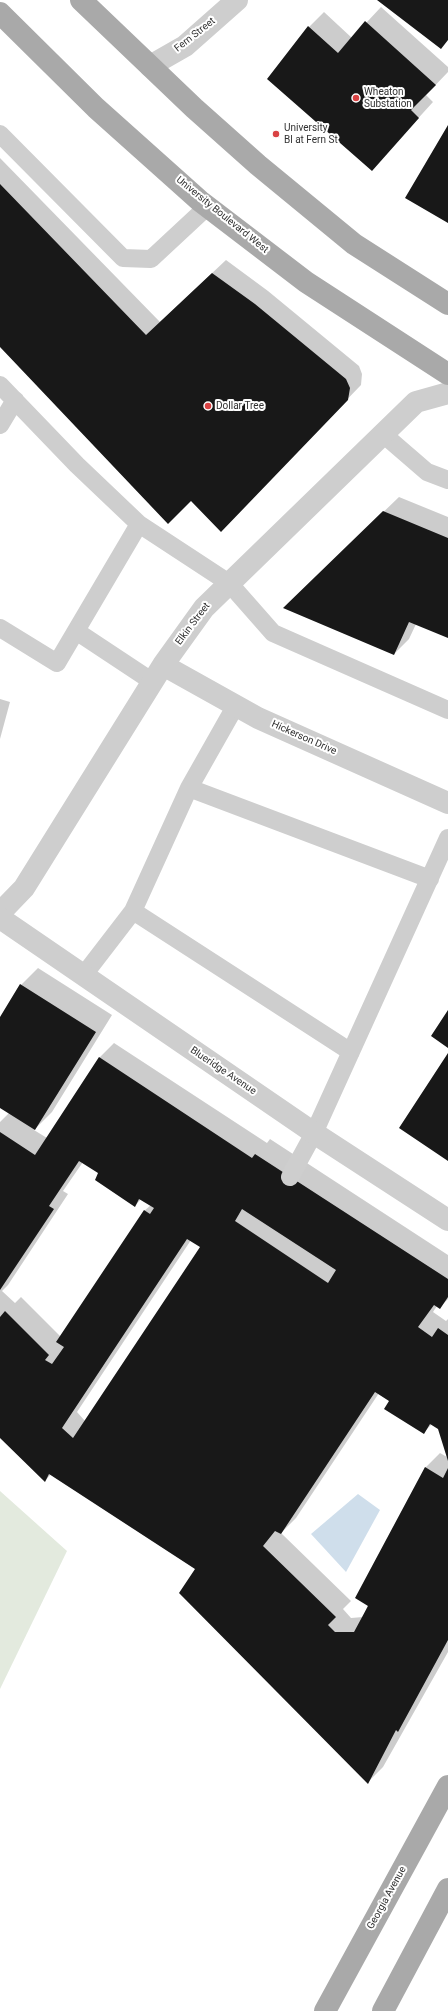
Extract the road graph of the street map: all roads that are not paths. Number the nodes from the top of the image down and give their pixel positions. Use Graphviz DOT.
graph roads {
  1 [pos="237,0"];
  2 [pos="83,1"];
  3 [pos="0,13"];
  4 [pos="150,66"];
  5 [pos="0,134"];
  6 [pos="208,206"];
  7 [pos="448,304"];
  8 [pos="448,374"];
  9 [pos="0,385"];
  10 [pos="448,392"];
  11 [pos="15,400"];
  12 [pos="0,425"];
  13 [pos="383,434"];
  14 [pos="448,480"];
  15 [pos="139,524"];
  16 [pos="229,583"];
  17 [pos="0,628"];
  18 [pos="76,631"];
  19 [pos="158,674"];
  20 [pos="236,705"];
  21 [pos="448,710"];
  22 [pos="188,788"];
  23 [pos="448,804"];
  24 [pos="448,838"];
  25 [pos="430,879"];
  26 [pos="132,911"];
  27 [pos="0,913"];
  28 [pos="0,918"];
  29 [pos="83,976"];
  30 [pos="351,1052"];
  31 [pos="314,1133"];
  32 [pos="290,1177"];
  33 [pos="448,1220"];
  34 [pos="448,1786"];
  35 [pos="448,1889"];
  36 [pos="325,2011"];
  37 [pos="383,2011"];
  1 -- 4 [label="street, Fern Street"];
  2 -- 4 [label="main road"];
  3 -- 6 [label="main road, University Boulevard West"];
  4 -- 7 [label="main road"];
  5 -- 6 [label="lane"];
  6 -- 8 [label="main road, University Boulevard West"];
  9 -- 11 [label="lane"];
  10 -- 13 [label="street, Elkin Street"];
  11 -- 12 [label="lane"];
  11 -- 15 [label="lane"];
  13 -- 14 [label="lane"];
  13 -- 16 [label="street, Elkin Street"];
  15 -- 16 [label="lane"];
  15 -- 18 [label="lane"];
  16 -- 19 [label="street, Elkin Street"];
  16 -- 21 [label="lane"];
  17 -- 18 [label="lane"];
  18 -- 19 [label="lane"];
  19 -- 20 [label="street, Hickerson Drive"];
  19 -- 27 [label="street, Elkin Street"];
  20 -- 22 [label="lane"];
  20 -- 23 [label="street, Hickerson Drive"];
  22 -- 25 [label="lane"];
  22 -- 26 [label="lane"];
  24 -- 25 [label="lane"];
  25 -- 30 [label="lane"];
  26 -- 29 [label="lane"];
  26 -- 30 [label="lane"];
  28 -- 29 [label="street, Blueridge Avenue"];
  29 -- 31 [label="street, Blueridge Avenue"];
  30 -- 31 [label="lane"];
  31 -- 32 [label="lane"];
  31 -- 33 [label="street, Blueridge Avenue"];
  34 -- 36 [label="main road, Georgia Avenue"];
  35 -- 37 [label="main road"];
}
